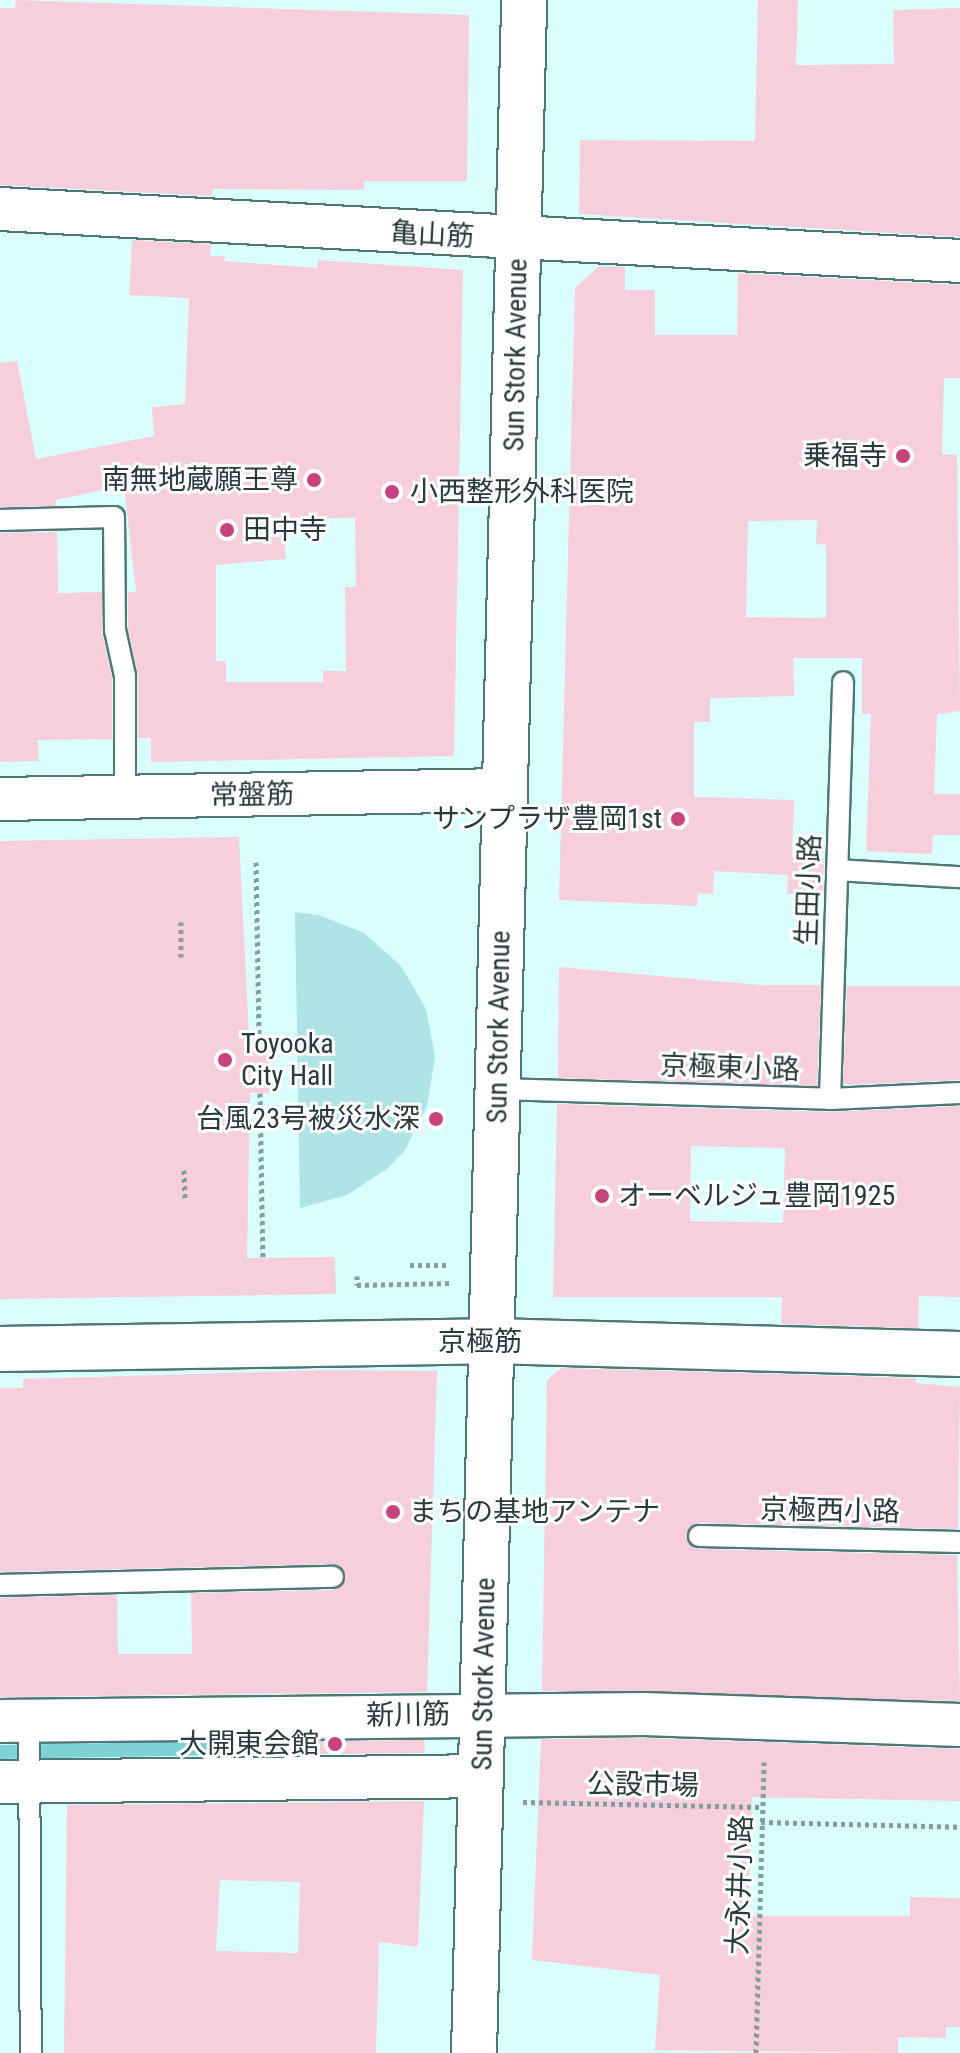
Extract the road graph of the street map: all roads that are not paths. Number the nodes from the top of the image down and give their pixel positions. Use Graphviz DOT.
graph roads {
  1 [pos="524,0"];
  2 [pos="0,209"];
  3 [pos="519,239"];
  4 [pos="960,261"];
  5 [pos="0,520"];
  6 [pos="843,682"];
  7 [pos="505,790"];
  8 [pos="125,797"];
  9 [pos="0,799"];
  10 [pos="837,870"];
  11 [pos="960,877"];
  12 [pos="498,1089"];
  13 [pos="960,1093"];
  14 [pos="830,1099"];
  15 [pos="492,1341"];
  16 [pos="0,1349"];
  17 [pos="960,1354"];
  18 [pos="699,1536"];
  19 [pos="960,1542"];
  20 [pos="333,1577"];
  21 [pos="0,1585"];
  22 [pos="483,1714"];
  23 [pos="20,1725"];
  24 [pos="960,1725"];
  25 [pos="481,1776"];
  26 [pos="19,1778"];
  27 [pos="31,2053"];
  28 [pos="474,2053"];
  1 -- 3 [label="street, Sun Stork Avenue"];
  2 -- 3 [label="street, 亀山筋"];
  3 -- 4 [label="street, 亀山筋"];
  3 -- 7 [label="street, Sun Stork Avenue"];
  5 -- 8 [label="lane"];
  6 -- 10 [label="lane, 生田小路"];
  7 -- 8 [label="street, 常盤筋"];
  7 -- 12 [label="street, Sun Stork Avenue"];
  8 -- 9 [label="street, 常盤筋"];
  10 -- 11 [label="lane"];
  10 -- 14 [label="lane, 生田小路"];
  12 -- 14 [label="lane, 京極東小路"];
  12 -- 15 [label="street, Sun Stork Avenue"];
  13 -- 14 [label="lane, 京極東小路"];
  15 -- 16 [label="street, 京極筋"];
  15 -- 17 [label="street, 京極筋"];
  15 -- 22 [label="street, Sun Stork Avenue"];
  18 -- 19 [label="lane, 京極西小路"];
  20 -- 21 [label="lane"];
  22 -- 23 [label="street, 新川筋"];
  22 -- 24 [label="street, 新川筋"];
  22 -- 25 [label="street, Sun Stork Avenue"];
  23 -- 26 [label="lane"];
  25 -- 26 [label="street"];
  25 -- 28 [label="street, Sun Stork Avenue"];
  26 -- 27 [label="lane"];
}
